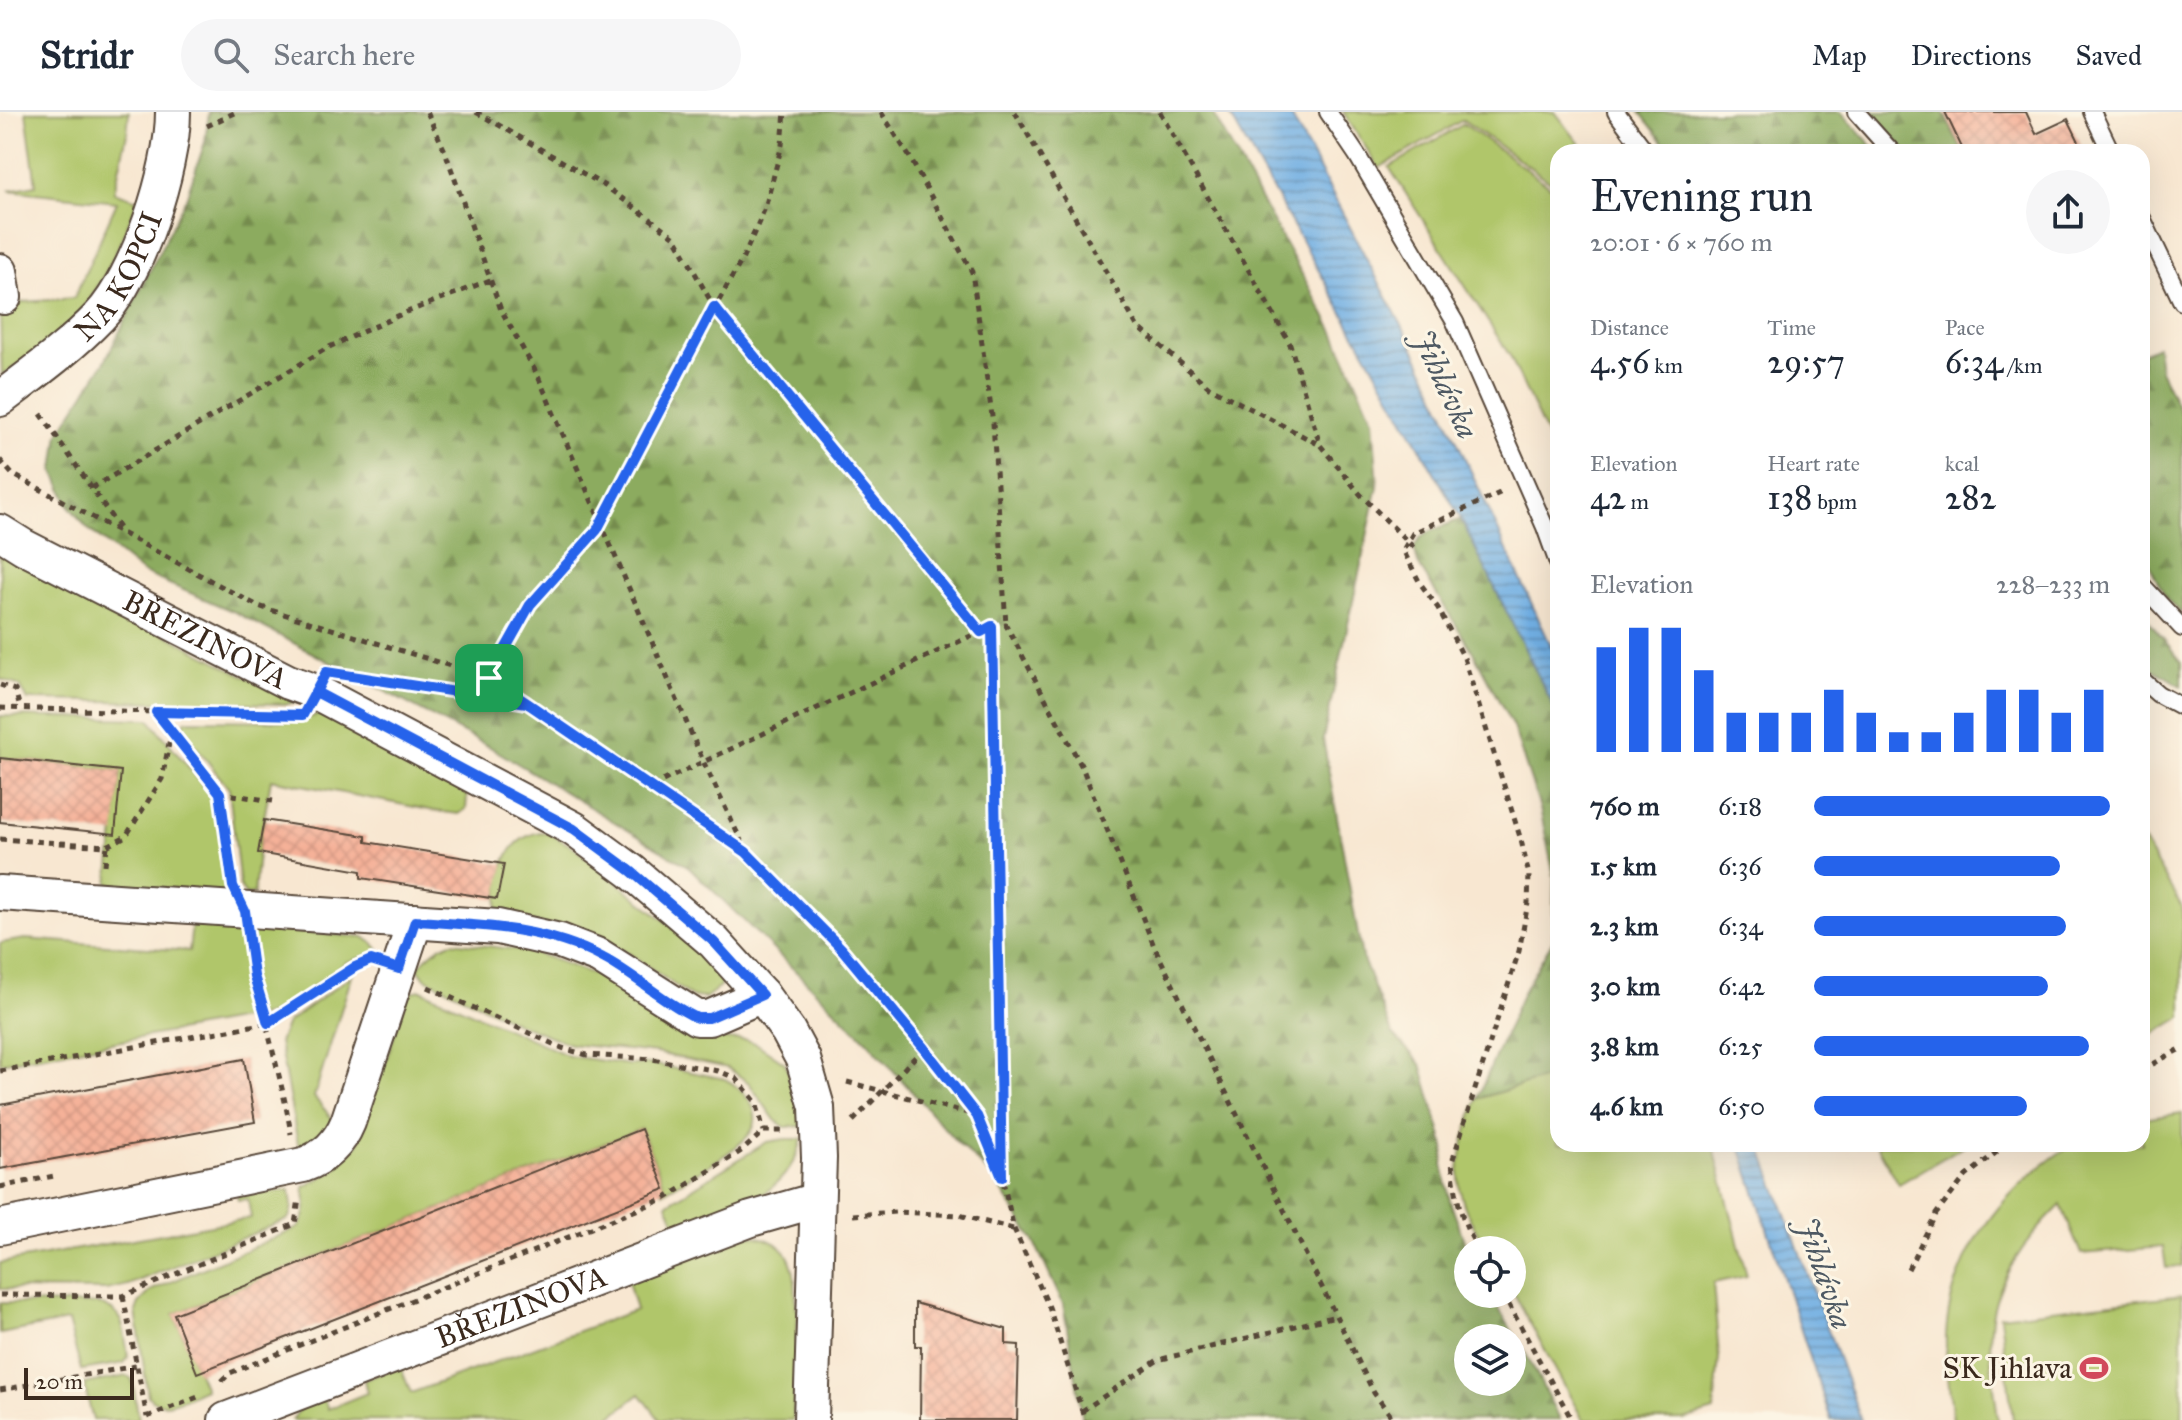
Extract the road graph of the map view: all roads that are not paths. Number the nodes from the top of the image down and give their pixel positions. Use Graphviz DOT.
graph roads {
  1 [pos="173,112"];
  2 [pos="1328,112"];
  3 [pos="1616,112"];
  4 [pos="1856,112"];
  5 [pos="2092,112"];
  6 [pos="1640,144"];
  7 [pos="1885,144"];
  8 [pos="2107,144"];
  9 [pos="2150,235"];
  10 [pos="2182,302"];
  11 [pos="10,391"];
  12 [pos="0,532"];
  13 [pos="1550,541"];
  14 [pos="2150,594"];
  15 [pos="2182,628"];
  16 [pos="2150,687"];
  17 [pos="2182,707"];
  18 [pos="0,893"];
  19 [pos="415,921"];
  20 [pos="762,995"];
  21 [pos="829,1208"];
  22 [pos="0,1227"];
  23 [pos="219,1406"];
  24 [pos="811,1420"];
  1 -- 11 [label="street, NA KOPCI"];
  2 -- 13 [label="lane"];
  3 -- 6 [label="lane"];
  4 -- 7 [label="lane"];
  5 -- 8 [label="lane"];
  9 -- 10 [label="lane"];
  12 -- 20 [label="street, BŘEZINOVA"];
  14 -- 15 [label="lane"];
  16 -- 17 [label="lane"];
  18 -- 19 [label="street"];
  19 -- 20 [label="street"];
  19 -- 22 [label="street"];
  20 -- 21 [label="street, BŘEZINOVA"];
  21 -- 23 [label="street, BŘEZINOVA"];
  21 -- 24 [label="street, BŘEZINOVA"];
}
